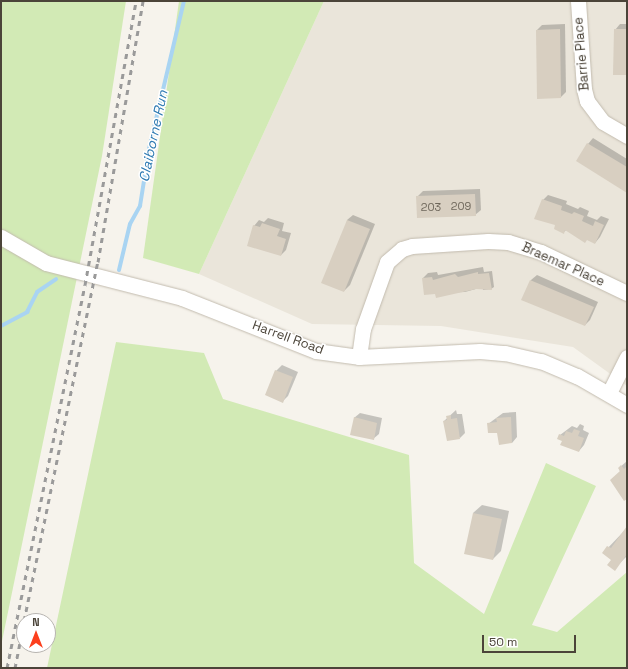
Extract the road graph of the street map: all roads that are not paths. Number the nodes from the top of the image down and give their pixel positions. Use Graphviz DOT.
graph roads {
  1 [pos="578,1"];
  2 [pos="627,136"];
  3 [pos="1,237"];
  4 [pos="627,293"];
  5 [pos="359,357"];
  6 [pos="627,357"];
  7 [pos="609,393"];
  8 [pos="627,405"];
  1 -- 2 [label="street, Barrie Place"];
  3 -- 5 [label="street, Harrell Road"];
  4 -- 5 [label="street, Braemar Place"];
  5 -- 7 [label="street, Harrell Road"];
  6 -- 7 [label="street"];
  7 -- 8 [label="street, Harrell Road"];
}
